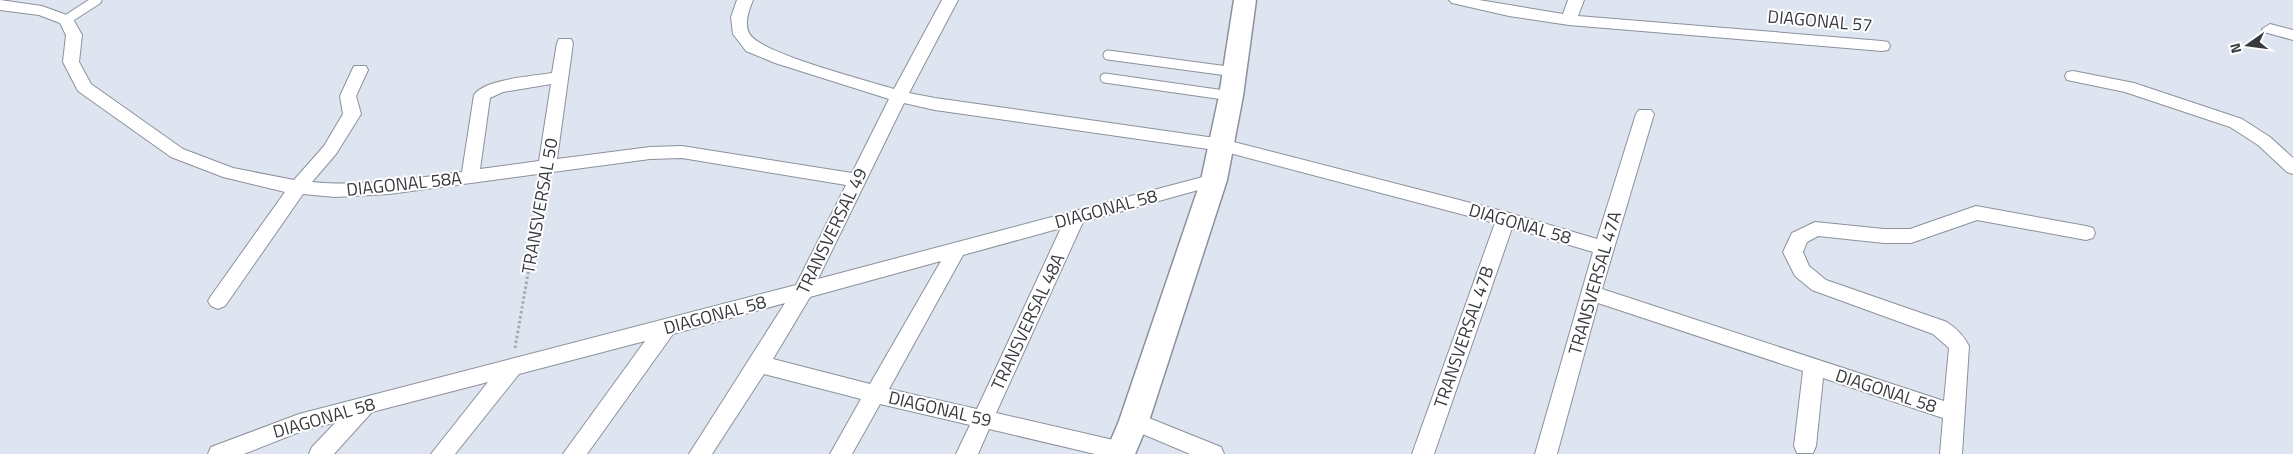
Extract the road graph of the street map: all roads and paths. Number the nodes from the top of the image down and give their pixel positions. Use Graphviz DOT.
graph roads {
  1 [pos="97,0"];
  2 [pos="745,0"];
  3 [pos="950,0"];
  4 [pos="1245,0"];
  5 [pos="1457,0"];
  6 [pos="1576,0"];
  7 [pos="0,5"];
  8 [pos="66,20"];
  9 [pos="1569,20"];
  10 [pos="2270,29"];
  11 [pos="2293,35"];
  12 [pos="565,43"];
  13 [pos="1882,46"];
  14 [pos="1108,55"];
  15 [pos="360,70"];
  16 [pos="2073,76"];
  17 [pos="560,77"];
  18 [pos="1105,78"];
  19 [pos="1233,84"];
  20 [pos="899,96"];
  21 [pos="1645,114"];
  22 [pos="1222,144"];
  23 [pos="547,166"];
  24 [pos="2293,168"];
  25 [pos="470,177"];
  26 [pos="857,180"];
  27 [pos="1214,180"];
  28 [pos="298,187"];
  29 [pos="1076,216"];
  30 [pos="1506,219"];
  31 [pos="2086,233"];
  32 [pos="1604,248"];
  33 [pos="957,250"];
  34 [pos="803,292"];
  35 [pos="1591,293"];
  36 [pos="218,301"];
  37 [pos="666,328"];
  38 [pos="759,364"];
  39 [pos="512,368"];
  40 [pos="1814,368"];
  41 [pos="875,394"];
  42 [pos="365,405"];
  43 [pos="1952,412"];
  44 [pos="983,419"];
  45 [pos="1134,421"];
  46 [pos="1805,446"];
  47 [pos="1121,452"];
  48 [pos="219,454"];
  49 [pos="320,454"];
  50 [pos="442,454"];
  51 [pos="574,454"];
  52 [pos="700,454"];
  53 [pos="840,454"];
  54 [pos="967,454"];
  55 [pos="1213,454"];
  56 [pos="1423,454"];
  57 [pos="1546,454"];
  58 [pos="1951,454"];
  1 -- 8 [label="lane"];
  2 -- 20 [label="street, DIAGONAL 58"];
  3 -- 20 [label="street, TRANSVERSAL 49"];
  4 -- 19 [label="main road"];
  5 -- 9 [label="street, DIAGONAL 57"];
  6 -- 9 [label="street"];
  7 -- 8 [label="street"];
  8 -- 28 [label="street, DIAGONAL 58A"];
  9 -- 13 [label="street, DIAGONAL 57"];
  10 -- 11 [label="street"];
  12 -- 17 [label="street, TRANSVERSAL 50"];
  14 -- 19 [label="lane"];
  15 -- 28 [label="street"];
  16 -- 24 [label="street"];
  17 -- 23 [label="street, TRANSVERSAL 50"];
  17 -- 25 [label="street"];
  18 -- 19 [label="lane"];
  19 -- 22 [label="main road"];
  20 -- 22 [label="street, DIAGONAL 58"];
  20 -- 26 [label="street, TRANSVERSAL 49"];
  21 -- 32 [label="street, TRANSVERSAL 47A"];
  22 -- 27 [label="main road"];
  22 -- 30 [label="street, DIAGONAL 58"];
  23 -- 25 [label="street, DIAGONAL 58A"];
  23 -- 26 [label="street, DIAGONAL 58A"];
  23 -- 39 [label="path, TRANSVERSAL 50"];
  25 -- 28 [label="street, DIAGONAL 58A"];
  26 -- 34 [label="street, TRANSVERSAL 49"];
  27 -- 29 [label="street, DIAGONAL 58"];
  27 -- 45 [label="main road"];
  28 -- 36 [label="street"];
  29 -- 33 [label="street, DIAGONAL 58"];
  29 -- 44 [label="street, TRANSVERSAL 48A"];
  30 -- 32 [label="street, DIAGONAL 58"];
  30 -- 56 [label="street, TRANSVERSAL 47B"];
  31 -- 43 [label="street"];
  32 -- 35 [label="street, TRANSVERSAL 47A"];
  33 -- 34 [label="street, DIAGONAL 58"];
  33 -- 41 [label="street"];
  34 -- 37 [label="street, DIAGONAL 58"];
  34 -- 38 [label="street, TRANSVERSAL 49"];
  35 -- 40 [label="street, DIAGONAL 58"];
  35 -- 57 [label="street, TRANSVERSAL 47A"];
  37 -- 39 [label="street, DIAGONAL 58"];
  37 -- 51 [label="street"];
  38 -- 41 [label="street, DIAGONAL 59"];
  38 -- 52 [label="street, TRANSVERSAL 49"];
  39 -- 42 [label="street, DIAGONAL 58"];
  39 -- 50 [label="street"];
  40 -- 43 [label="street, DIAGONAL 58"];
  40 -- 46 [label="street"];
  41 -- 44 [label="street, DIAGONAL 59"];
  41 -- 53 [label="street"];
  42 -- 48 [label="street, DIAGONAL 58"];
  42 -- 49 [label="street"];
  43 -- 58 [label="street"];
  44 -- 47 [label="street, DIAGONAL 59"];
  44 -- 54 [label="street, TRANSVERSAL 48A"];
  45 -- 47 [label="main road"];
  45 -- 55 [label="street"];
}
